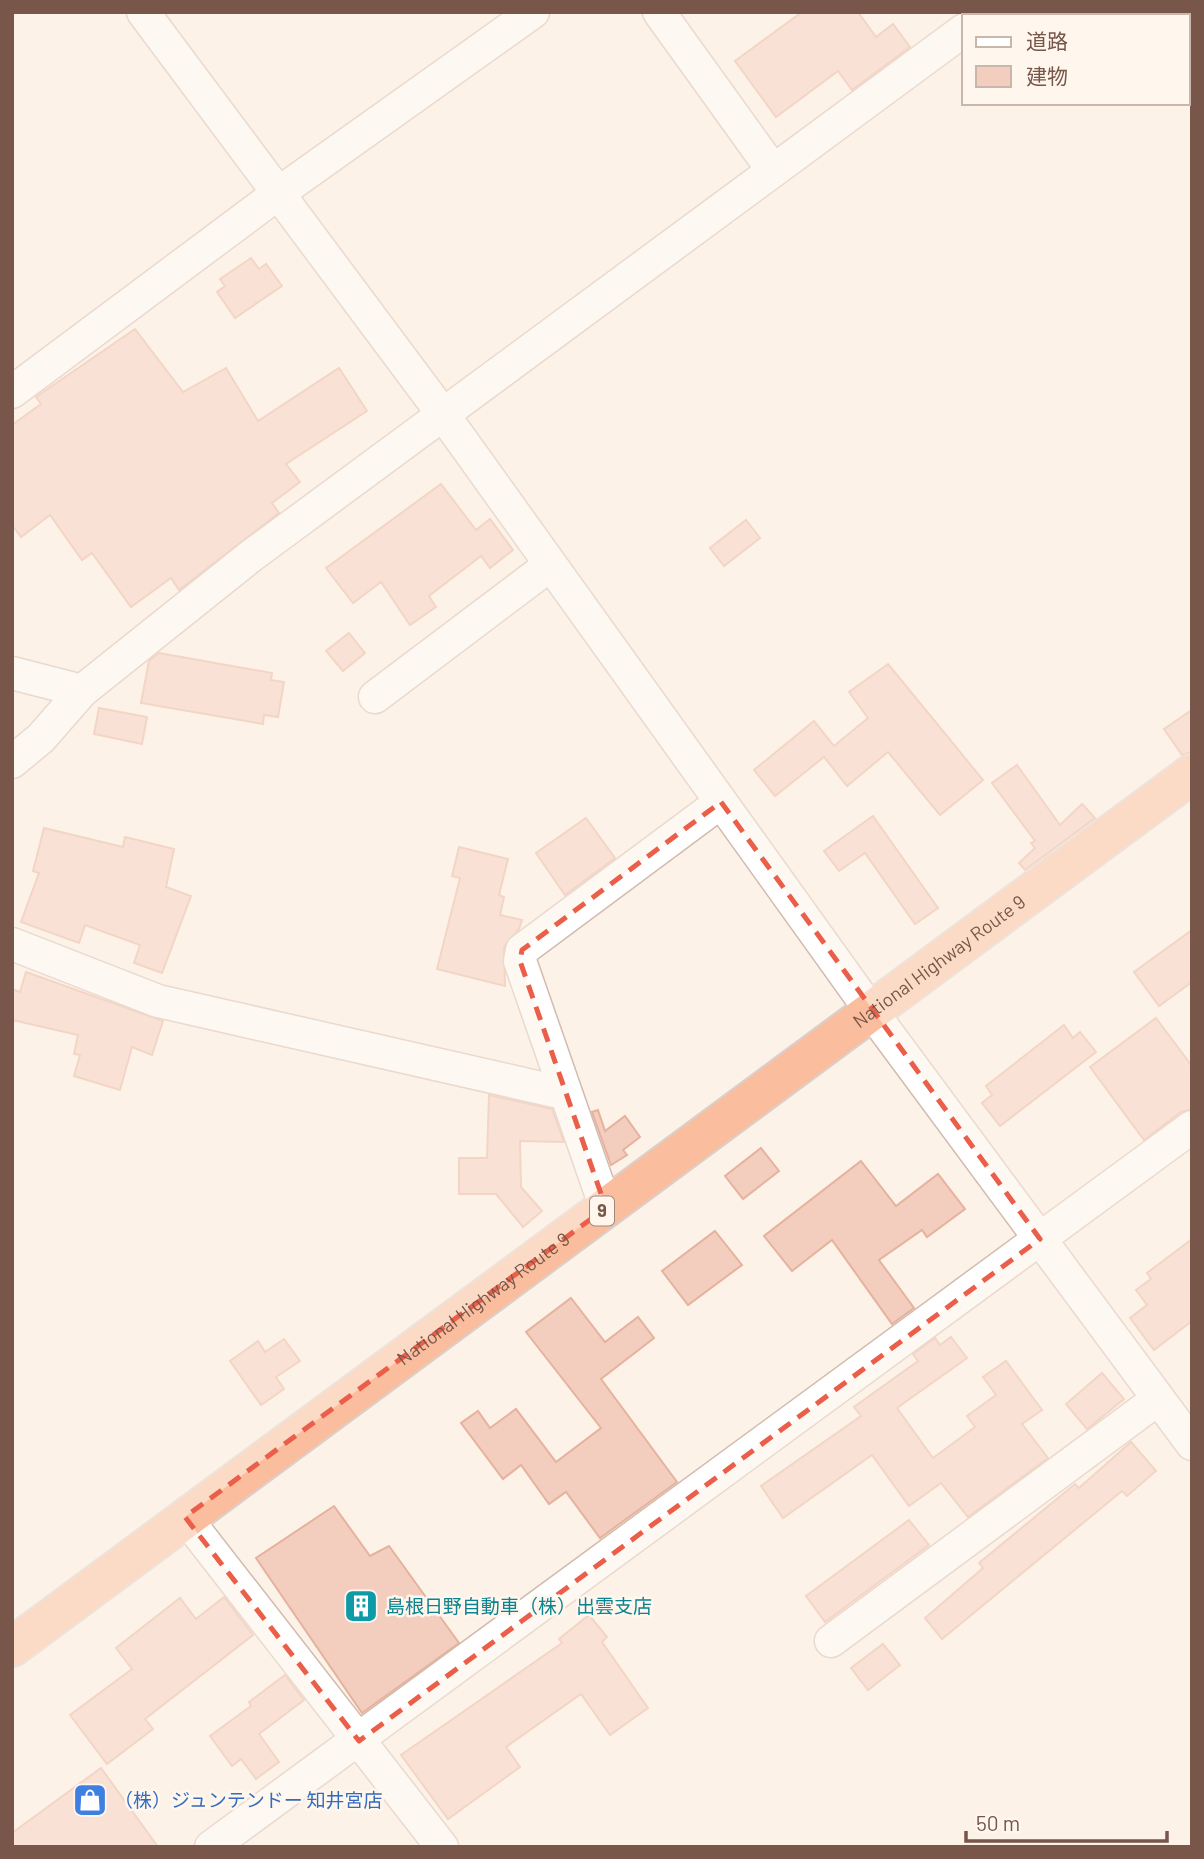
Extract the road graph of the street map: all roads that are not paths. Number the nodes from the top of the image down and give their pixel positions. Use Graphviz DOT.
graph roads {
  1 [pos="143,12"];
  2 [pos="533,12"];
  3 [pos="659,12"];
  4 [pos="962,31"];
  5 [pos="772,169"];
  6 [pos="276,195"];
  7 [pos="12,392"];
  8 [pos="442,413"];
  9 [pos="550,565"];
  10 [pos="12,673"];
  11 [pos="82,691"];
  12 [pos="375,697"];
  13 [pos="12,762"];
  14 [pos="1192,774"];
  15 [pos="721,802"];
  16 [pos="12,944"];
  17 [pos="871,1011"];
  18 [pos="563,1093"];
  19 [pos="1192,1127"];
  20 [pos="606,1208"];
  21 [pos="1040,1239"];
  22 [pos="1158,1399"];
  23 [pos="1192,1444"];
  24 [pos="185,1517"];
  25 [pos="831,1642"];
  26 [pos="12,1647"];
  27 [pos="359,1741"];
  28 [pos="211,1847"];
  29 [pos="442,1847"];
  1 -- 6 [label="street"];
  2 -- 6 [label="street"];
  3 -- 5 [label="street"];
  4 -- 5 [label="street"];
  5 -- 8 [label="street"];
  6 -- 7 [label="street"];
  6 -- 8 [label="street"];
  8 -- 9 [label="street"];
  8 -- 11 [label="street"];
  9 -- 12 [label="street"];
  9 -- 15 [label="street"];
  10 -- 11 [label="street"];
  11 -- 13 [label="street"];
  14 -- 17 [label="highway, National Highway Route 9 / 9"];
  15 -- 17 [label="street"];
  15 -- 18 [label="street"];
  16 -- 18 [label="street"];
  17 -- 20 [label="highway, National Highway Route 9 / 9"];
  17 -- 21 [label="street"];
  18 -- 20 [label="street"];
  19 -- 21 [label="street"];
  20 -- 24 [label="highway, National Highway Route 9 / 9"];
  21 -- 22 [label="street"];
  21 -- 27 [label="street"];
  22 -- 23 [label="street"];
  22 -- 25 [label="street"];
  24 -- 26 [label="highway, National Highway Route 9 / 9"];
  24 -- 27 [label="street"];
  27 -- 28 [label="street"];
  27 -- 29 [label="street"];
}
